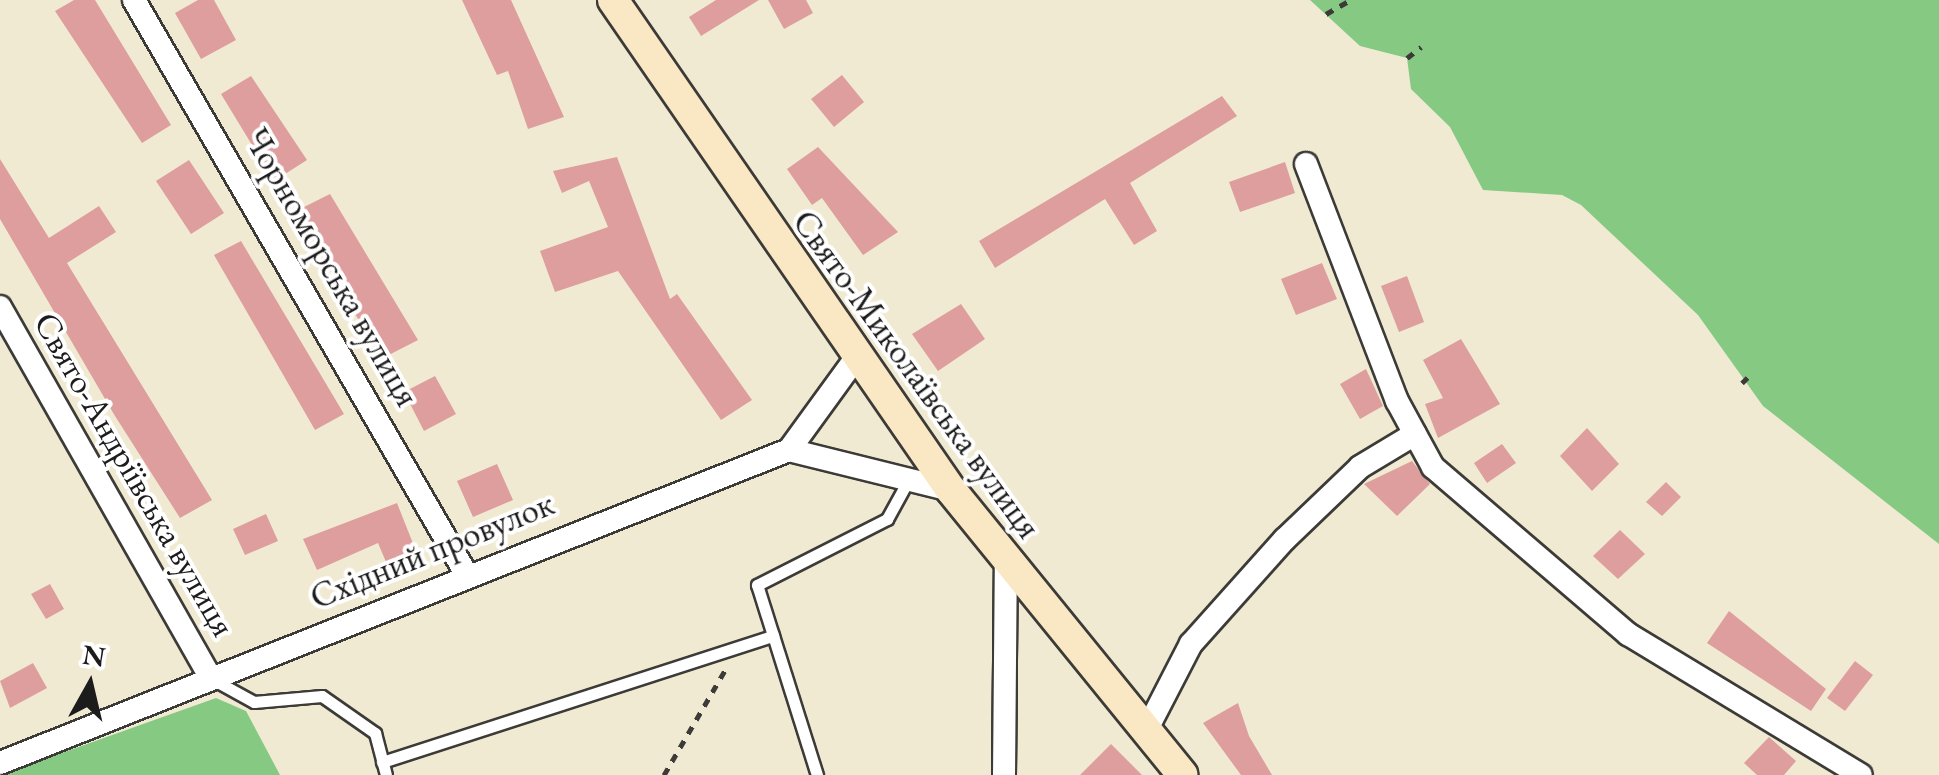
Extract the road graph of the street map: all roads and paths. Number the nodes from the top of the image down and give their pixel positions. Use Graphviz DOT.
graph roads {
  1 [pos="134,0"];
  2 [pos="613,0"];
  3 [pos="1350,0"];
  4 [pos="1326,14"];
  5 [pos="1421,47"];
  6 [pos="1407,58"];
  7 [pos="1306,164"];
  8 [pos="0,307"];
  9 [pos="855,359"];
  10 [pos="1750,375"];
  11 [pos="1742,384"];
  12 [pos="1415,434"];
  13 [pos="789,450"];
  14 [pos="909,480"];
  15 [pos="951,490"];
  16 [pos="1006,564"];
  17 [pos="465,572"];
  18 [pos="773,636"];
  19 [pos="740,646"];
  20 [pos="210,676"];
  21 [pos="1146,731"];
  22 [pos="0,762"];
  23 [pos="384,768"];
  24 [pos="664,775"];
  25 [pos="817,775"];
  26 [pos="1004,775"];
  27 [pos="1183,775"];
  28 [pos="1861,775"];
  1 -- 17 [label="street, Чорноморська вулиця"];
  2 -- 9 [label="street, Свято-Миколаївська вулиця"];
  3 -- 4 [label="path"];
  5 -- 6 [label="path"];
  7 -- 12 [label="street"];
  8 -- 20 [label="street, Свято-Андріївська вулиця"];
  9 -- 13 [label="street"];
  9 -- 15 [label="street, Свято-Миколаївська вулиця"];
  10 -- 11 [label="path"];
  12 -- 21 [label="street"];
  12 -- 28 [label="street"];
  13 -- 14 [label="street"];
  13 -- 17 [label="street, Східний провулок"];
  14 -- 15 [label="street"];
  14 -- 18 [label="lane"];
  15 -- 16 [label="street, Свято-Миколаївська вулиця"];
  16 -- 21 [label="street, Свято-Миколаївська вулиця"];
  16 -- 26 [label="street"];
  17 -- 20 [label="street, Східний провулок"];
  18 -- 19 [label="lane"];
  18 -- 25 [label="lane"];
  19 -- 23 [label="lane"];
  19 -- 24 [label="path"];
  20 -- 22 [label="street, Східний провулок"];
  20 -- 23 [label="lane"];
  21 -- 27 [label="street, Свято-Миколаївська вулиця"];
}
